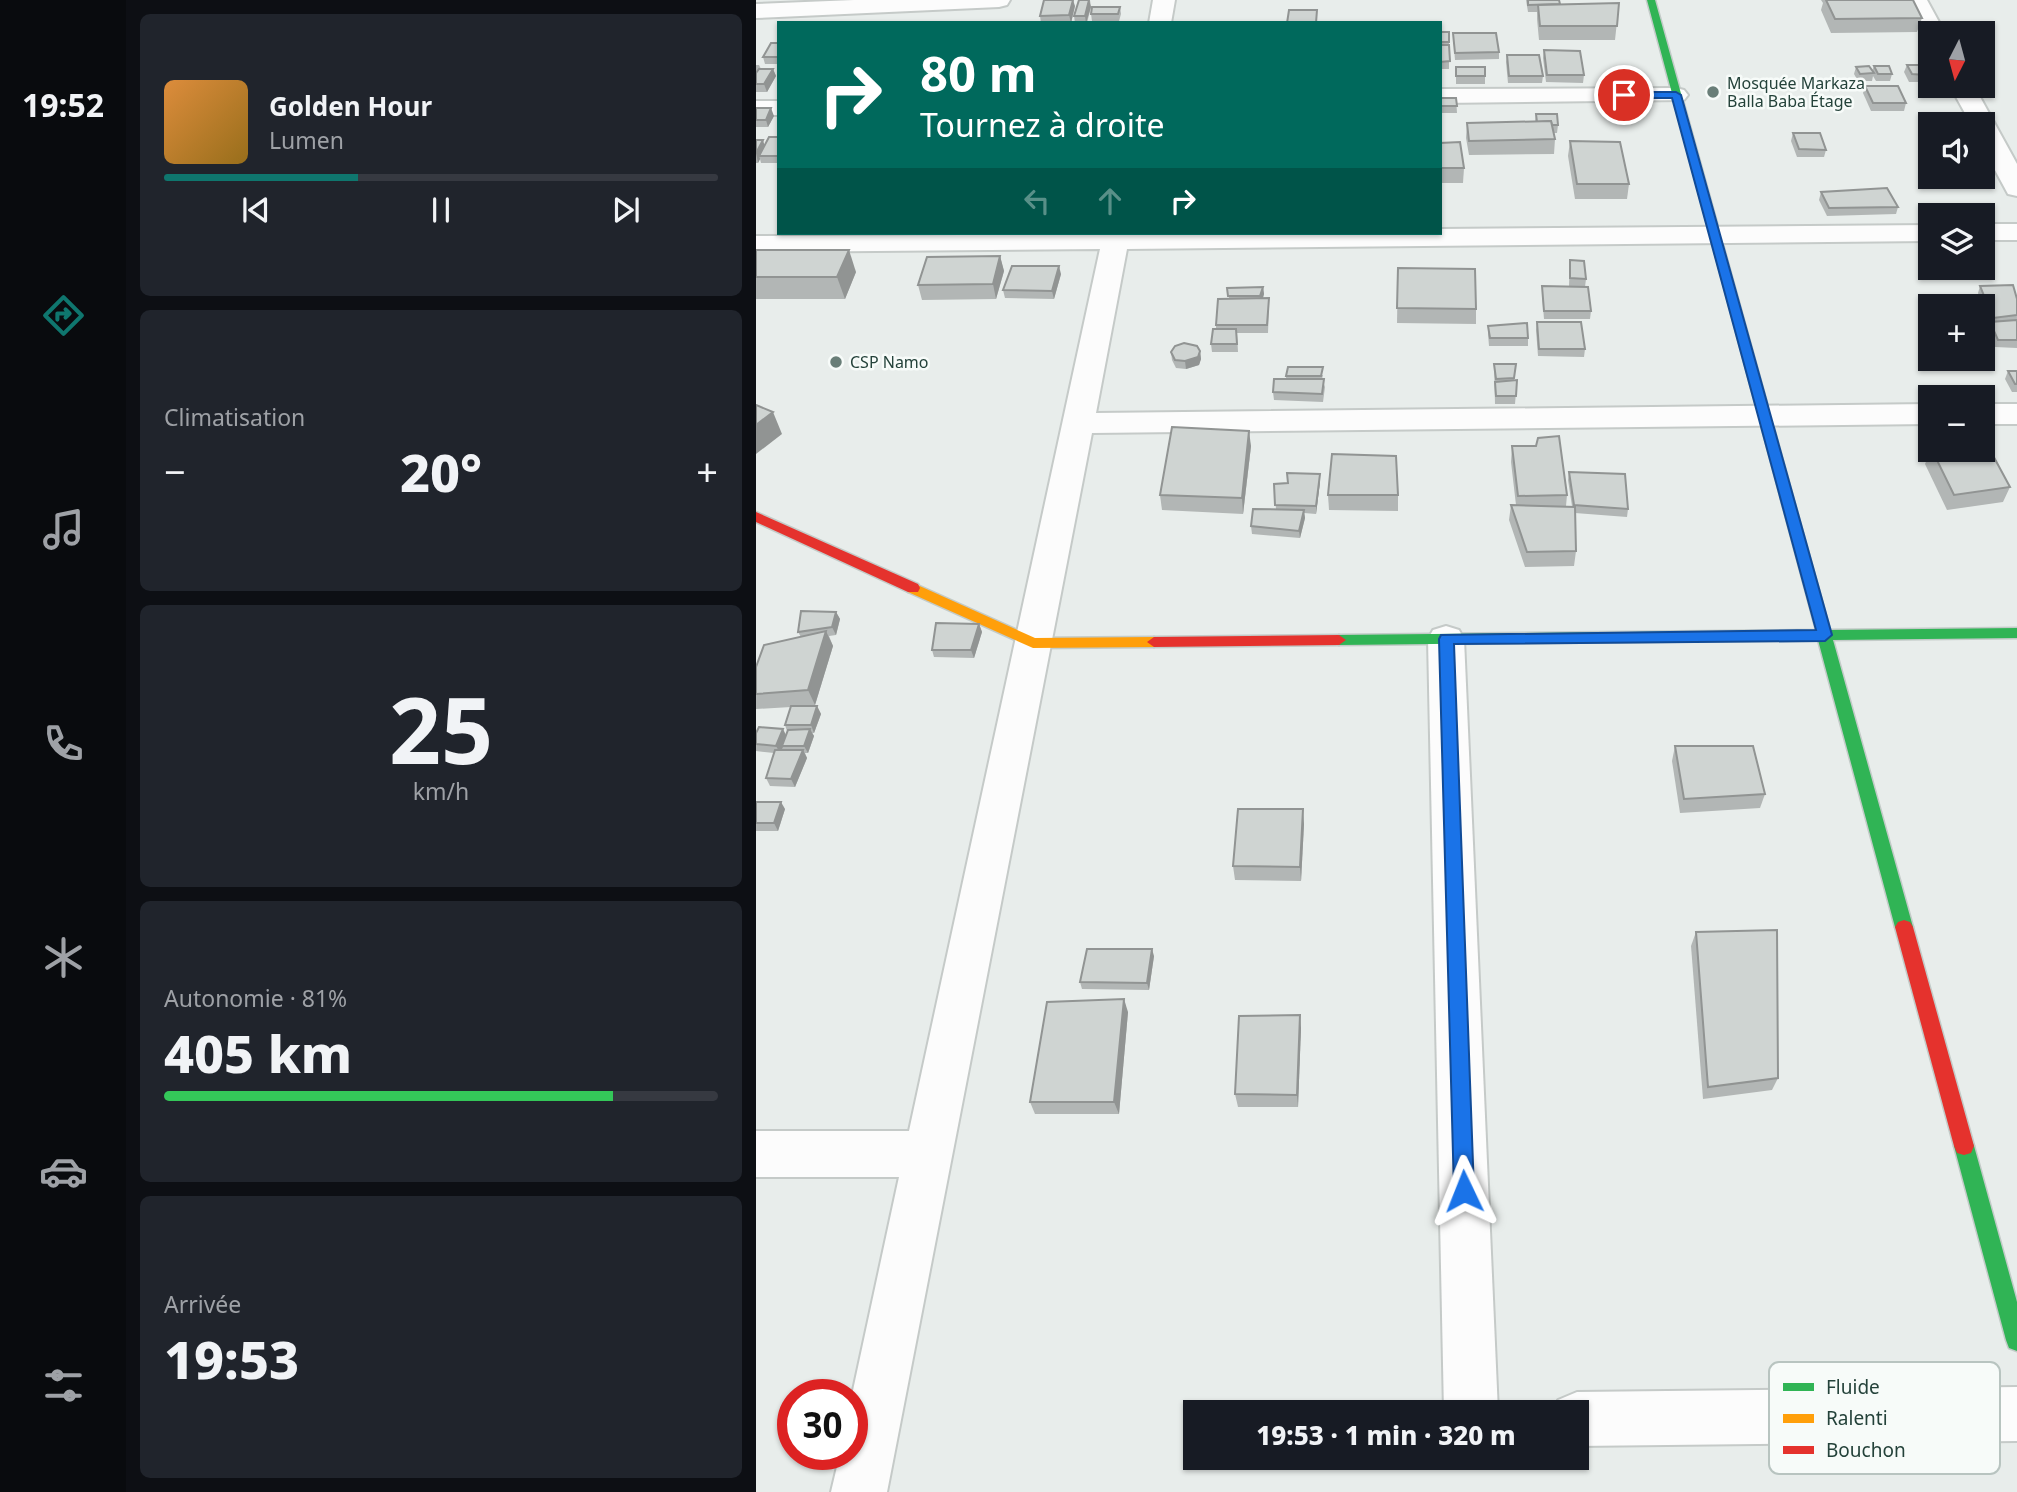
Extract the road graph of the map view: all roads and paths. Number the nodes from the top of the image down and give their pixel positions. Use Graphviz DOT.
graph roads {
  1 [pos="999,0"];
  2 [pos="1164,0"];
  3 [pos="1651,0"];
  4 [pos="1916,0"];
  5 [pos="756,11"];
  6 [pos="1160,21"];
  7 [pos="1927,21"];
  8 [pos="1676,95"];
  9 [pos="1442,96"];
  10 [pos="756,108"];
  11 [pos="777,108"];
  12 [pos="1995,147"];
  13 [pos="2017,188"];
  14 [pos="1995,232"];
  15 [pos="2017,232"];
  16 [pos="1918,233"];
  17 [pos="1715,235"];
  18 [pos="1116,237"];
  19 [pos="756,244"];
  20 [pos="1918,414"];
  21 [pos="1995,414"];
  22 [pos="2017,414"];
  23 [pos="1765,416"];
  24 [pos="1078,423"];
  25 [pos="756,517"];
  26 [pos="2017,633"];
  27 [pos="1825,635"];
  28 [pos="1446,639"];
  29 [pos="1033,643"];
  30 [pos="756,1154"];
  31 [pos="929,1154"];
  32 [pos="2017,1340"];
  33 [pos="1471,1400"];
  34 [pos="1769,1417"];
  35 [pos="1589,1419"];
  36 [pos="859,1492"];
  1 -- 5 [label="street"];
  2 -- 6 [label="street"];
  3 -- 8 [label="street"];
  4 -- 7 [label="street"];
  8 -- 9 [label="street"];
  8 -- 17 [label="street"];
  10 -- 11 [label="street"];
  12 -- 13 [label="street"];
  14 -- 15 [label="street"];
  16 -- 17 [label="street"];
  17 -- 18 [label="street"];
  17 -- 23 [label="street"];
  18 -- 19 [label="street"];
  18 -- 24 [label="street"];
  20 -- 23 [label="street"];
  21 -- 22 [label="street"];
  23 -- 24 [label="street"];
  23 -- 27 [label="street"];
  24 -- 29 [label="street"];
  25 -- 29 [label="street"];
  26 -- 27 [label="street"];
  27 -- 28 [label="street"];
  27 -- 32 [label="street"];
  28 -- 29 [label="street"];
  28 -- 33 [label="street"];
  29 -- 31 [label="street"];
  30 -- 31 [label="street"];
  31 -- 36 [label="street"];
  34 -- 35 [label="street"];
}
